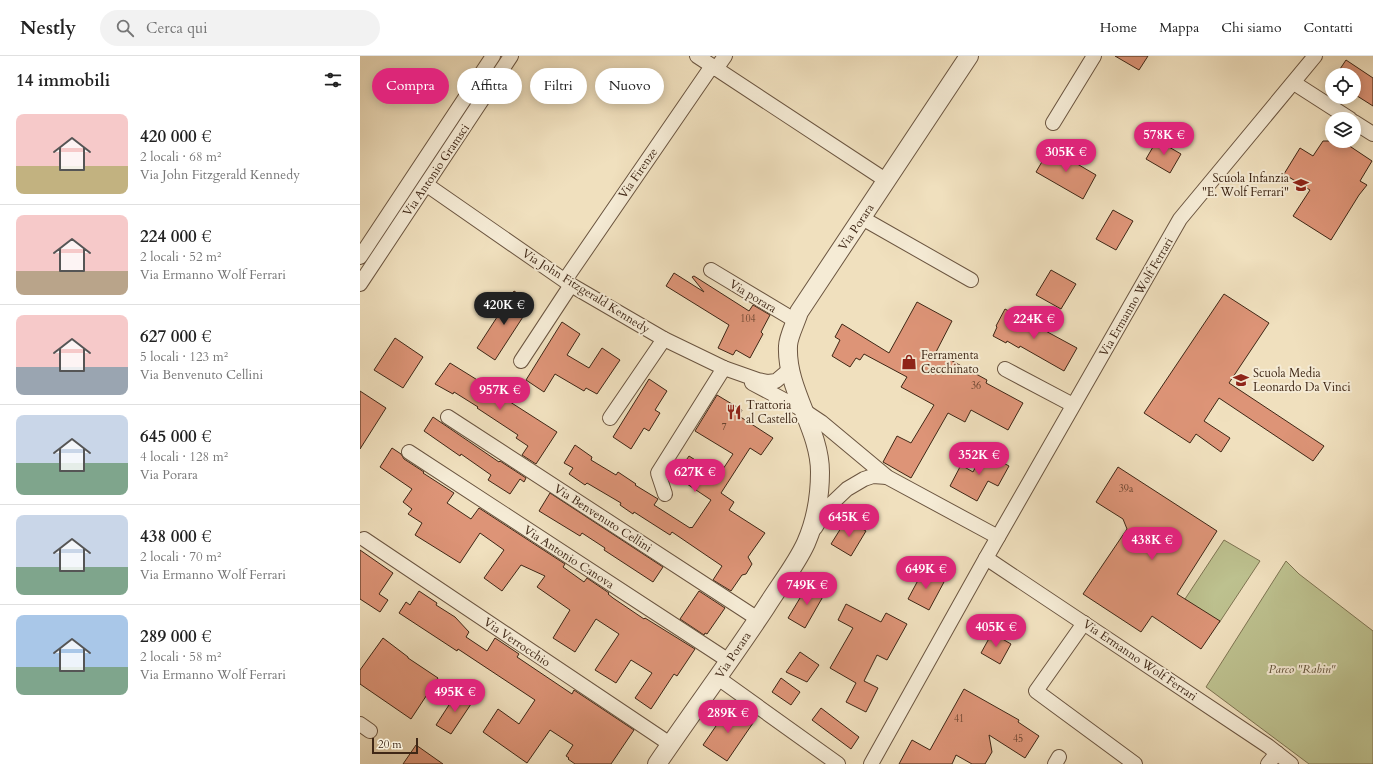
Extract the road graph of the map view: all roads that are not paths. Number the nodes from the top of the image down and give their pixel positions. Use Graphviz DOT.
graph roads {
  1 [pos="493,56"];
  2 [pos="512,56"];
  3 [pos="697,56"];
  4 [pos="725,56"];
  5 [pos="969,56"];
  6 [pos="1094,56"];
  7 [pos="1315,56"];
  8 [pos="714,68"];
  9 [pos="1294,83"];
  10 [pos="1339,112"];
  11 [pos="1053,123"];
  12 [pos="1361,126"];
  13 [pos="1373,134"];
  14 [pos="887,181"];
  15 [pos="427,185"];
  16 [pos="862,218"];
  17 [pos="360,258"];
  18 [pos="711,270"];
  19 [pos="971,280"];
  20 [pos="568,283"];
  21 [pos="360,284"];
  22 [pos="796,321"];
  23 [pos="664,339"];
  24 [pos="521,361"];
  25 [pos="1005,369"];
  26 [pos="728,370"];
  27 [pos="789,370"];
  28 [pos="1073,405"];
  29 [pos="803,410"];
  30 [pos="448,416"];
  31 [pos="610,418"];
  32 [pos="409,452"];
  33 [pos="887,477"];
  34 [pos="665,494"];
  35 [pos="998,537"];
  36 [pos="364,539"];
  37 [pos="806,543"];
  38 [pos="986,558"];
  39 [pos="758,619"];
  40 [pos="1084,623"];
  41 [pos="729,661"];
  42 [pos="718,678"];
  43 [pos="670,744"];
  44 [pos="1273,758"];
  45 [pos="657,764"];
  46 [pos="838,764"];
  47 [pos="871,764"];
  48 [pos="1134,764"];
  49 [pos="1291,764"];
  1 -- 17 [label="street, Via Antonio Gramsci"];
  2 -- 15 [label="street, Via Antonio Gramsci"];
  3 -- 8 [label="street"];
  4 -- 8 [label="street, Via Firenze"];
  5 -- 14 [label="street, Via Porara"];
  6 -- 11 [label="street"];
  7 -- 9 [label="street, Via Ermanno Wolf Ferrari"];
  8 -- 14 [label="street"];
  8 -- 20 [label="street, Via Firenze"];
  9 -- 10 [label="street"];
  9 -- 28 [label="street, Via Ermanno Wolf Ferrari"];
  12 -- 13 [label="street"];
  14 -- 16 [label="street, Via Porara"];
  15 -- 20 [label="street, Via John Fitzgerald Kennedy"];
  15 -- 21 [label="street, Via Antonio Gramsci"];
  16 -- 19 [label="street"];
  16 -- 22 [label="street, Via Porara"];
  18 -- 22 [label="street, Via porara"];
  20 -- 23 [label="street, Via John Fitzgerald Kennedy"];
  20 -- 24 [label="street, Via Firenze"];
  22 -- 27 [label="street, Via Porara"];
  23 -- 26 [label="street, Via John Fitzgerald Kennedy"];
  23 -- 31 [label="street"];
  25 -- 28 [label="street"];
  26 -- 27 [label="street, Via John Fitzgerald Kennedy"];
  26 -- 29 [label="street, Via John Fitzgerald Kennedy"];
  26 -- 34 [label="street"];
  27 -- 29 [label="street, Via Porara"];
  28 -- 35 [label="street, Via Ermanno Wolf Ferrari"];
  29 -- 33 [label="street"];
  29 -- 37 [label="street, Via Porara"];
  30 -- 39 [label="street, Via Benvenuto Cellini"];
  32 -- 41 [label="street, Via Antonio Canova"];
  33 -- 35 [label="street"];
  33 -- 37 [label="street, Via Porara"];
  35 -- 38 [label="street, Via Ermanno Wolf Ferrari"];
  36 -- 43 [label="street, Via Verrocchio"];
  37 -- 39 [label="street, Via Porara"];
  38 -- 40 [label="street, Via Ermanno Wolf Ferrari"];
  38 -- 47 [label="street, Via Ermanno Wolf Ferrari"];
  39 -- 41 [label="street, Via Porara"];
  40 -- 44 [label="street, Via Ermanno Wolf Ferrari"];
  40 -- 48 [label="street"];
  41 -- 42 [label="street, Via Porara"];
  42 -- 43 [label="street, Via Porara"];
  42 -- 46 [label="street"];
  43 -- 45 [label="street, Via Porara"];
  44 -- 49 [label="street, Via Ermanno Wolf Ferrari"];
}
